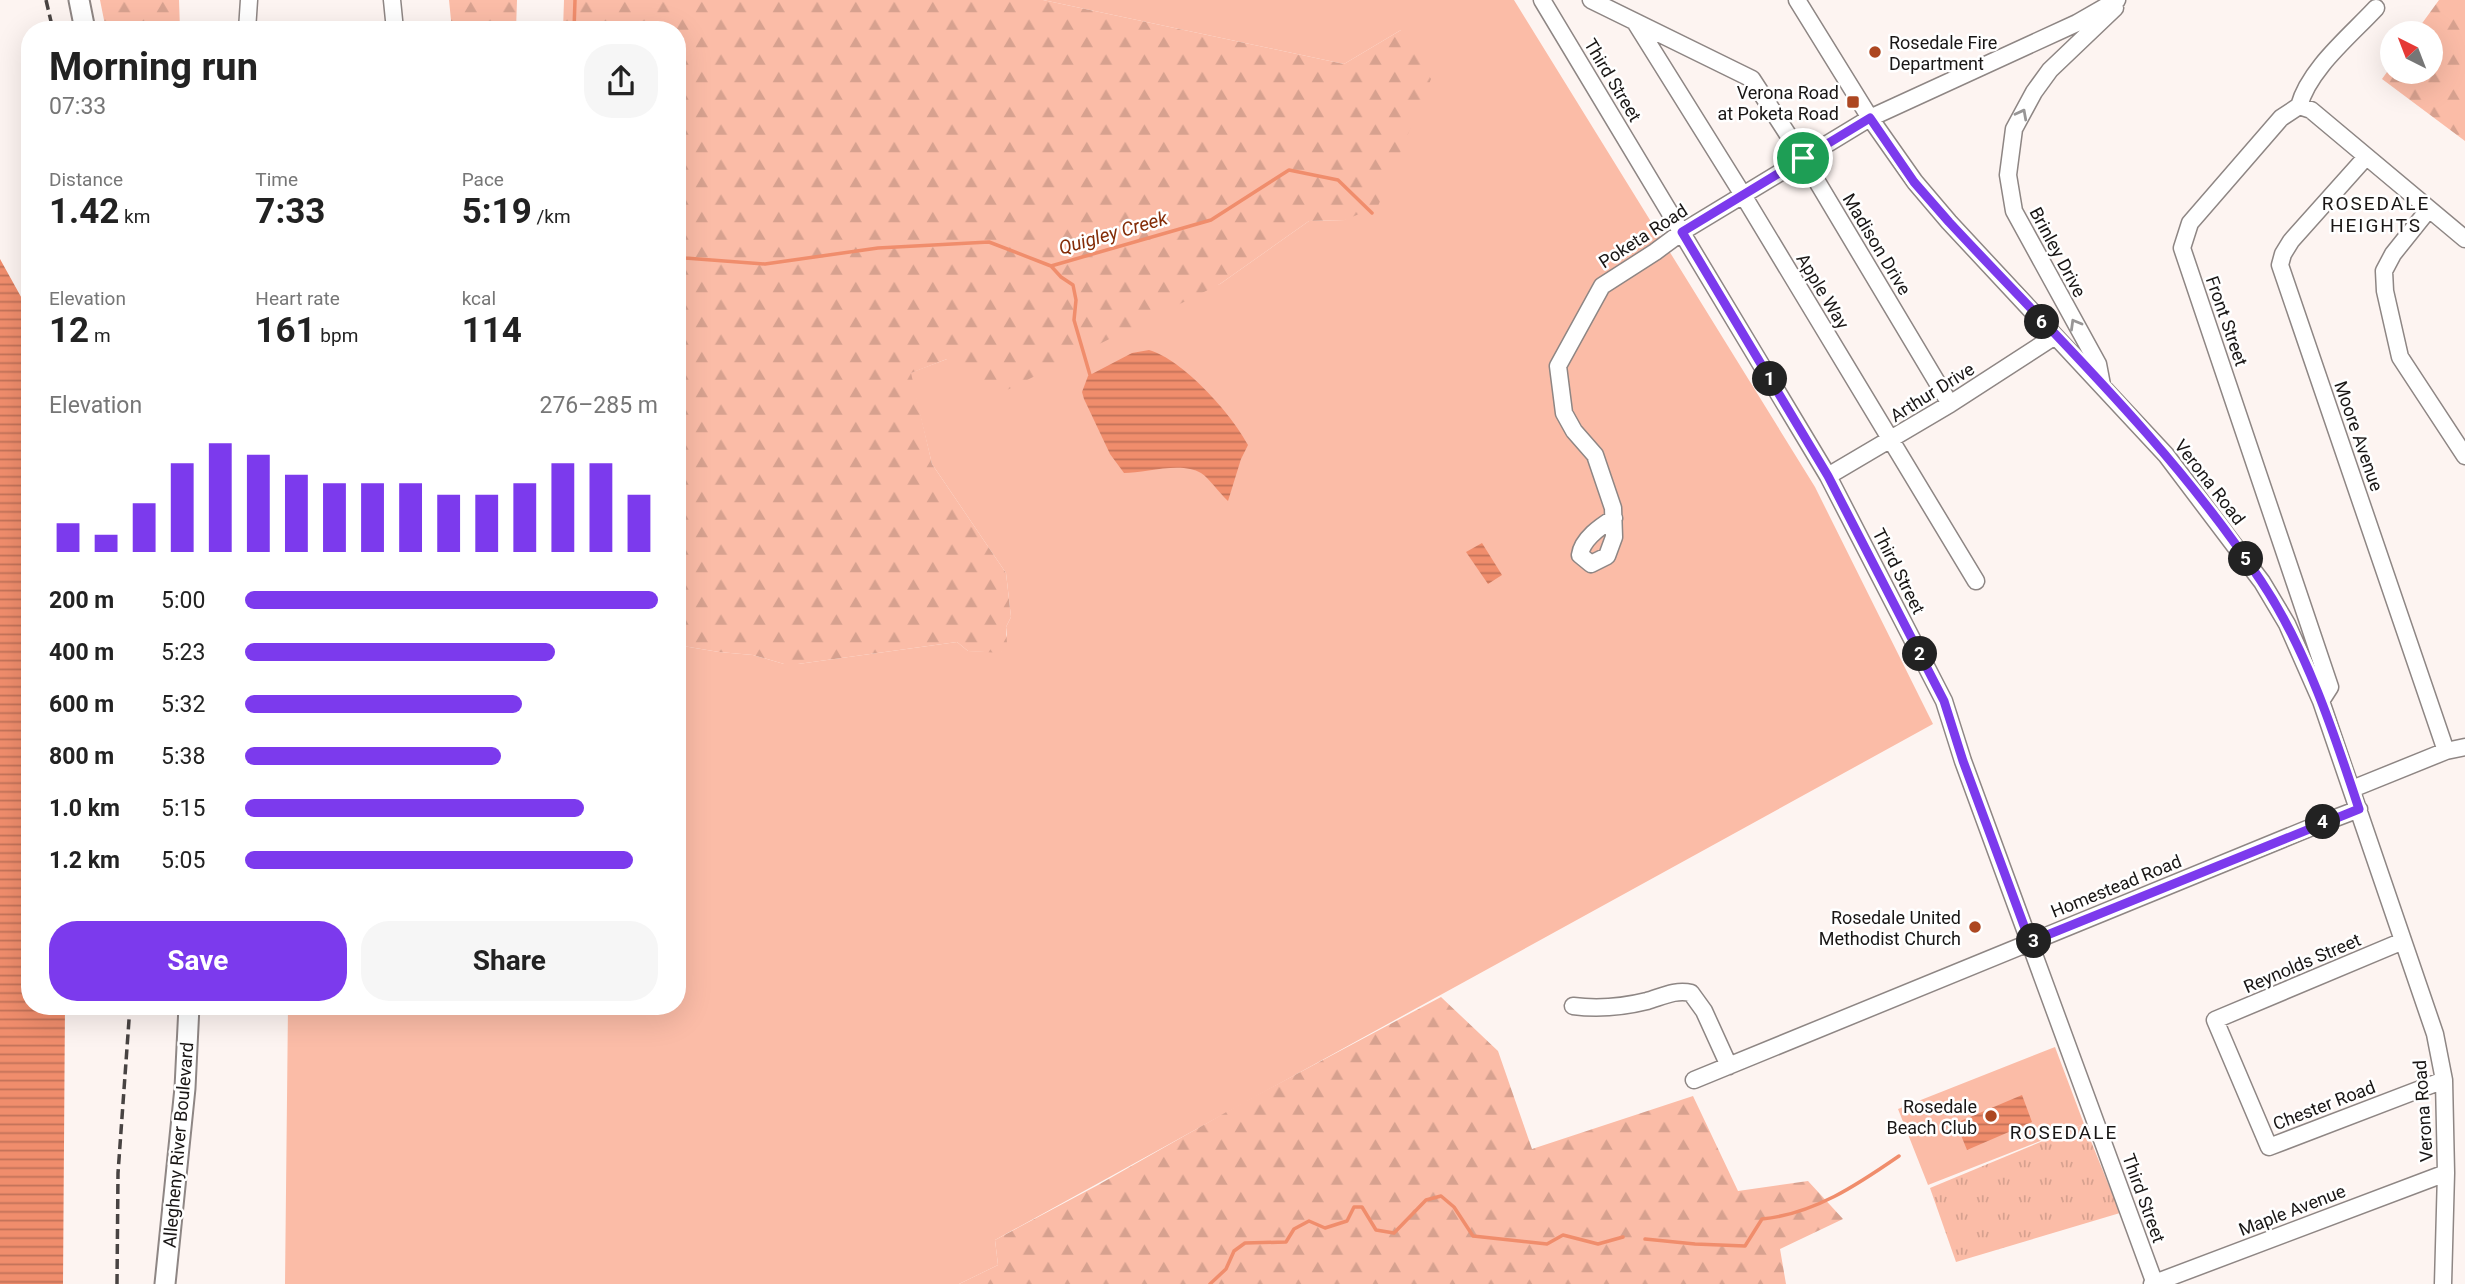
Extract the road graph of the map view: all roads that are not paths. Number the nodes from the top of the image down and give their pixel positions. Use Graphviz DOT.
graph roads {
  1 [pos="79,0"];
  2 [pos="249,0"];
  3 [pos="392,0"];
  4 [pos="1542,0"];
  5 [pos="1591,0"];
  6 [pos="2118,0"];
  7 [pos="1801,6"];
  8 [pos="2376,8"];
  9 [pos="83,21"];
  10 [pos="248,21"];
  11 [pos="394,21"];
  12 [pos="1635,22"];
  13 [pos="2299,106"];
  14 [pos="1870,118"];
  15 [pos="2366,157"];
  16 [pos="1803,158"];
  17 [pos="1743,195"];
  18 [pos="2428,209"];
  19 [pos="1682,232"];
  20 [pos="2465,239"];
  21 [pos="2055,336"];
  22 [pos="2102,385"];
  23 [pos="1950,404"];
  24 [pos="1890,441"];
  25 [pos="2465,456"];
  26 [pos="1828,476"];
  27 [pos="1614,518"];
  28 [pos="1976,581"];
  29 [pos="2320,701"];
  30 [pos="2465,747"];
  31 [pos="2446,751"];
  32 [pos="2352,789"];
  33 [pos="2359,809"];
  34 [pos="2403,941"];
  35 [pos="2030,942"];
  36 [pos="1573,1006"];
  37 [pos="189,1015"];
  38 [pos="2215,1020"];
  39 [pos="1728,1066"];
  40 [pos="1694,1080"];
  41 [pos="2444,1080"];
  42 [pos="2446,1172"];
  43 [pos="166,1284"];
  44 [pos="2154,1284"];
  45 [pos="2443,1284"];
  1 -- 9 [label="main road"];
  2 -- 10 [label="street"];
  3 -- 11 [label="street"];
  4 -- 19 [label="street, Third Street"];
  5 -- 12 [label="street, Madison Drive"];
  6 -- 14 [label="street, Poketa Road"];
  22 -- 6 [label="street, Brinley Drive, one-way"];
  7 -- 14 [label="street, Verona Road"];
  8 -- 13 [label="street, Front Street"];
  12 -- 16 [label="street, Madison Drive"];
  12 -- 17 [label="street, Apple Way"];
  13 -- 15 [label="street"];
  13 -- 29 [label="street, Front Street"];
  14 -- 16 [label="street, Poketa Road"];
  14 -- 21 [label="street, Verona Road"];
  15 -- 18 [label="street"];
  15 -- 31 [label="street, Moore Avenue"];
  16 -- 17 [label="street, Poketa Road"];
  16 -- 23 [label="street, Madison Drive"];
  17 -- 19 [label="street, Poketa Road"];
  17 -- 24 [label="street, Apple Way"];
  18 -- 20 [label="street"];
  18 -- 25 [label="street"];
  19 -- 26 [label="street, Third Street"];
  19 -- 27 [label="street, Poketa Road"];
  21 -- 22 [label="street, Verona Road"];
  21 -- 23 [label="street, Arthur Drive"];
  22 -- 29 [label="street, Verona Road"];
  23 -- 24 [label="street, Arthur Drive"];
  24 -- 26 [label="street, Arthur Drive"];
  24 -- 28 [label="street, Apple Way"];
  26 -- 35 [label="street, Third Street"];
  29 -- 32 [label="street, Verona Road"];
  30 -- 31 [label="street"];
  31 -- 32 [label="street"];
  32 -- 33 [label="street, Verona Road"];
  33 -- 34 [label="street, Verona Road"];
  33 -- 35 [label="street, Homestead Road"];
  34 -- 38 [label="street, Reynolds Street"];
  34 -- 41 [label="street, Verona Road"];
  35 -- 39 [label="street, Homestead Road"];
  35 -- 44 [label="street, Third Street"];
  36 -- 39 [label="street"];
  37 -- 43 [label="main road, Allegheny River Boulevard"];
  38 -- 41 [label="street, Chester Road"];
  39 -- 40 [label="street, Homestead Road"];
  41 -- 42 [label="street, Verona Road"];
  42 -- 44 [label="street, Maple Avenue"];
  42 -- 45 [label="street, Verona Road"];
}
